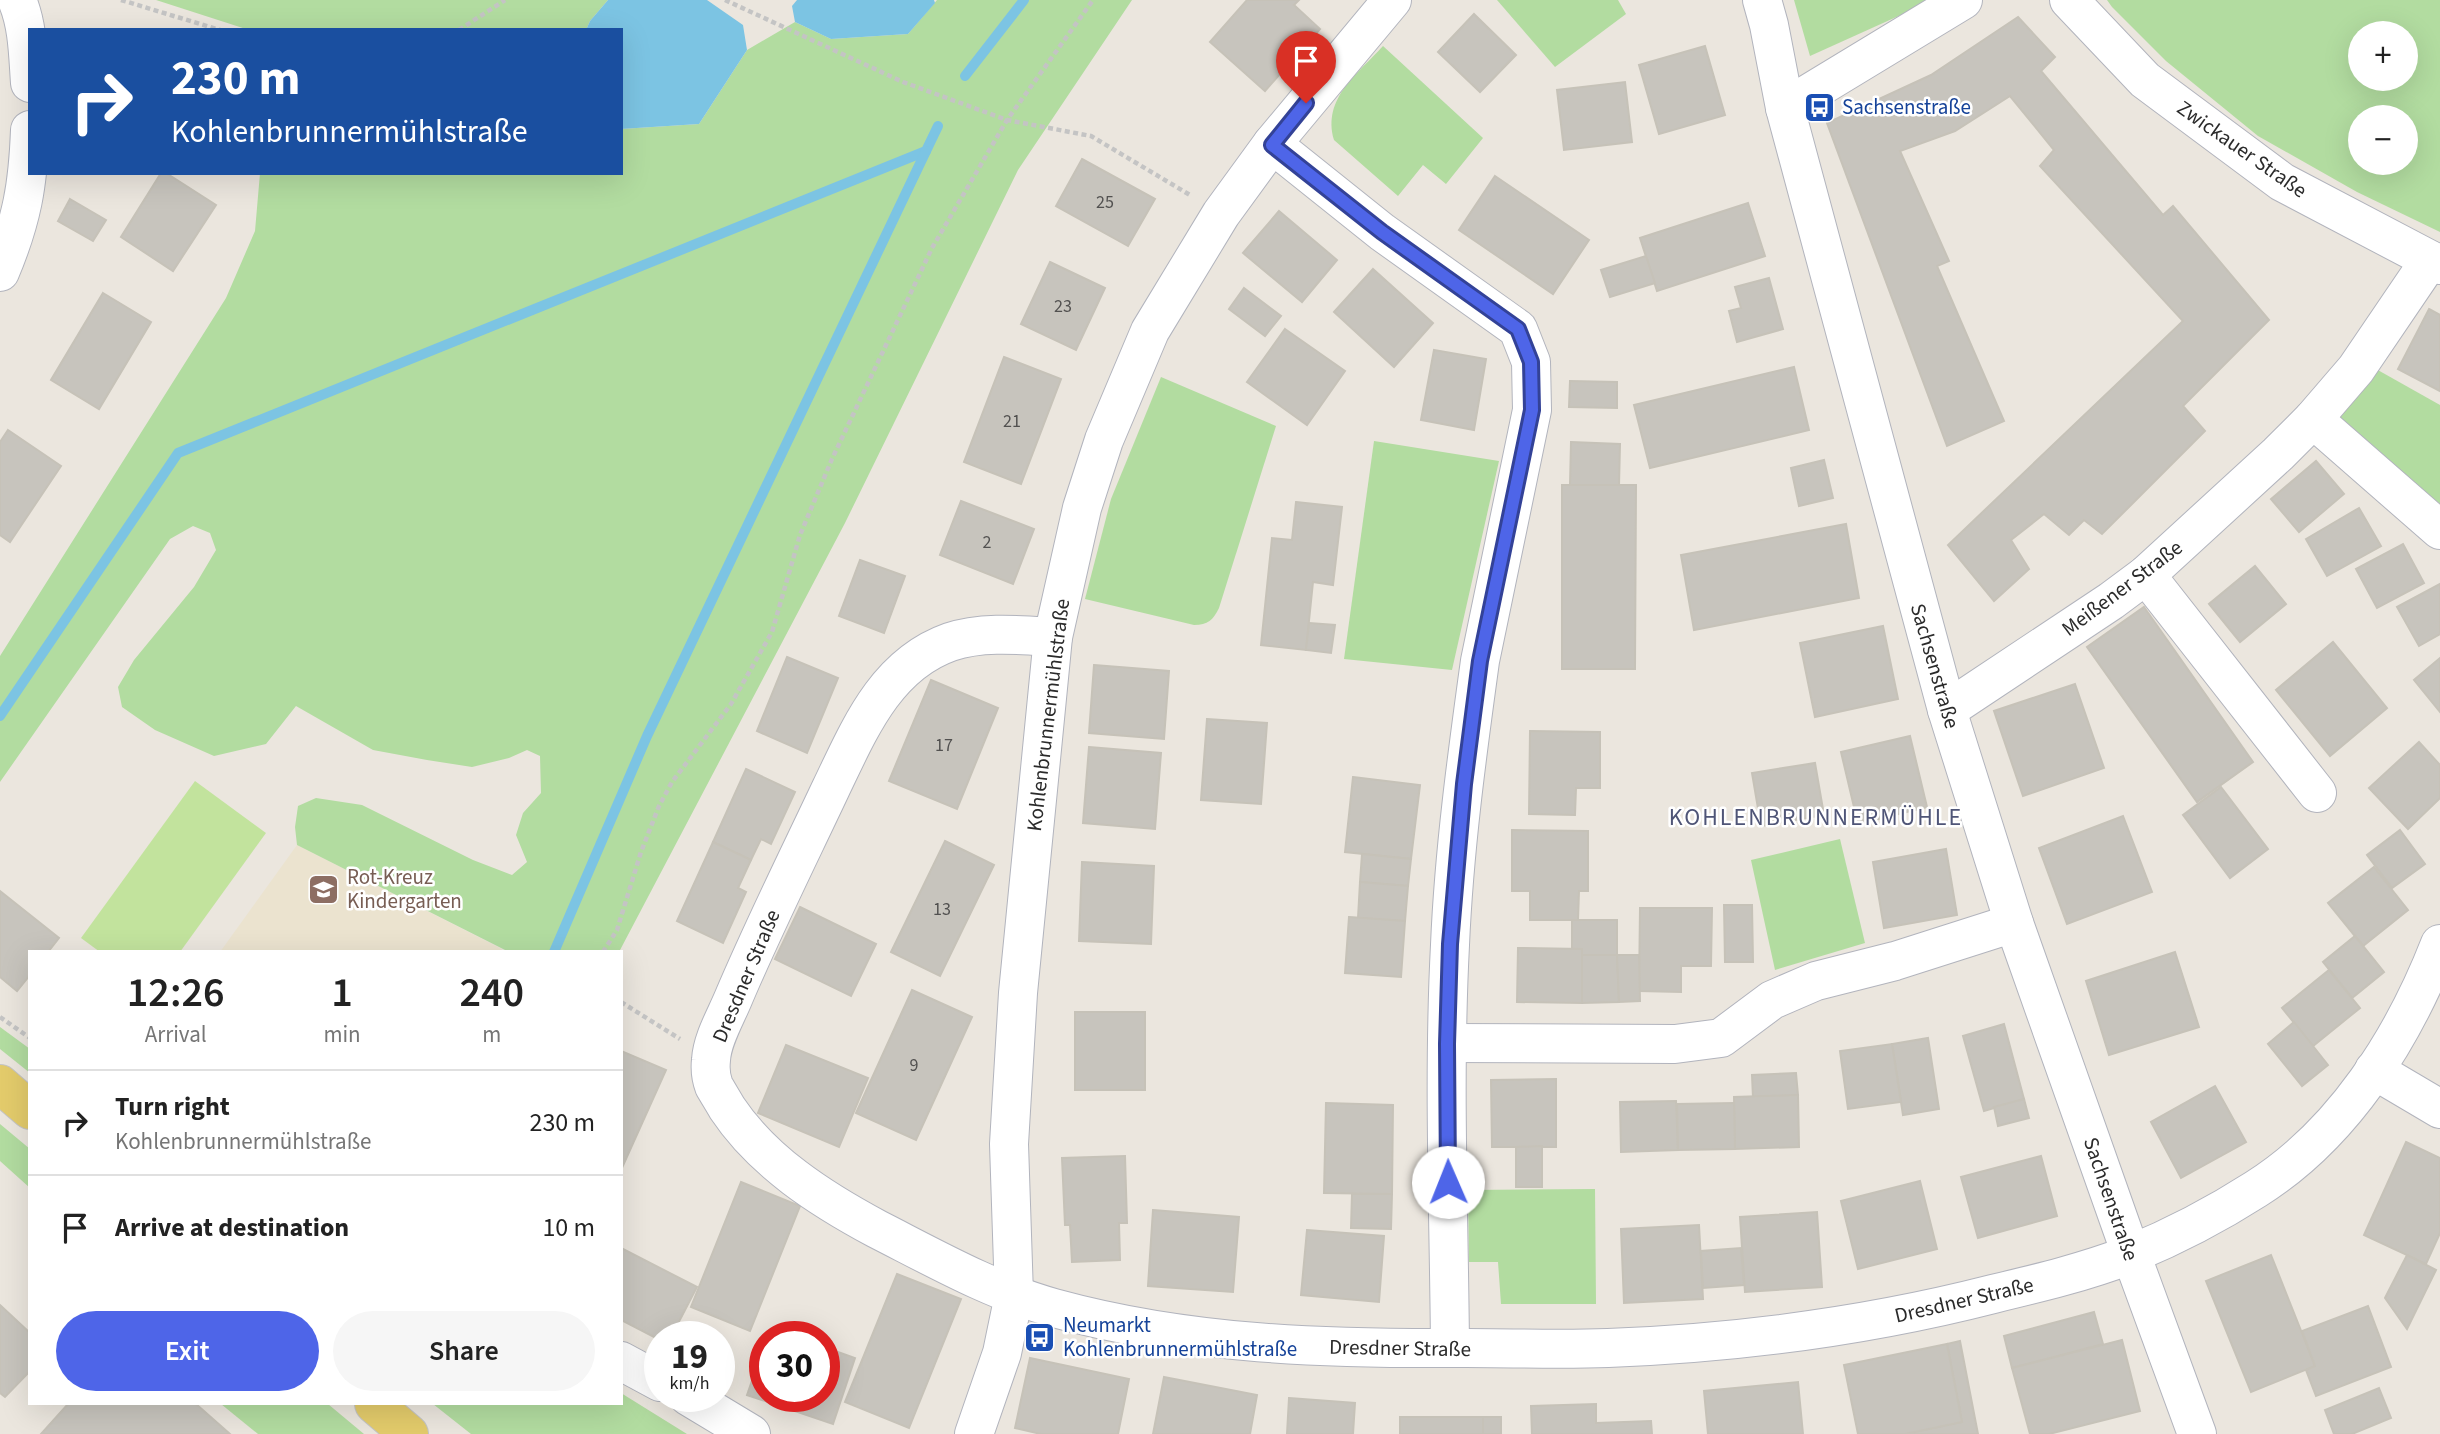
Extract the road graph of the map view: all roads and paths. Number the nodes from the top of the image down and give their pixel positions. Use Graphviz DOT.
graph roads {
  1 [pos="17,0"];
  2 [pos="121,0"];
  3 [pos="505,0"];
  4 [pos="725,0"];
  5 [pos="1093,0"];
  6 [pos="1392,0"];
  7 [pos="1762,0"];
  8 [pos="1963,0"];
  9 [pos="2069,0"];
  10 [pos="213,28"];
  11 [pos="462,28"];
  12 [pos="28,56"];
  13 [pos="1784,108"];
  14 [pos="1007,120"];
  15 [pos="1272,145"];
  16 [pos="28,175"];
  17 [pos="1221,214"];
  18 [pos="2435,262"];
  19 [pos="0,272"];
  20 [pos="2313,419"];
  21 [pos="2440,530"];
  22 [pos="2146,575"];
  23 [pos="1053,637"];
  24 [pos="1947,710"];
  25 [pos="2317,793"];
  26 [pos="2014,923"];
  27 [pos="2440,944"];
  28 [pos="604,950"];
  29 [pos="623,1003"];
  30 [pos="0,1017"];
  31 [pos="28,1037"];
  32 [pos="1447,1044"];
  33 [pos="711,1059"];
  34 [pos="2374,1070"];
  35 [pos="0,1084"];
  36 [pos="28,1108"];
  37 [pos="2440,1109"];
  38 [pos="2131,1254"];
  39 [pos="1014,1295"];
  40 [pos="1450,1348"];
  41 [pos="623,1363"];
  42 [pos="644,1374"];
  43 [pos="375,1405"];
  44 [pos="715,1412"];
  45 [pos="409,1434"];
  46 [pos="751,1434"];
  47 [pos="974,1434"];
  48 [pos="2197,1434"];
  1 -- 12 [label="street"];
  2 -- 10 [label="path"];
  3 -- 11 [label="path"];
  4 -- 14 [label="path"];
  5 -- 14 [label="path"];
  6 -- 15 [label="street, Kohlenbrunnermühlstraße"];
  7 -- 13 [label="street, Sachsenstraße"];
  8 -- 13 [label="street"];
  9 -- 18 [label="street, Zwickauer Straße"];
  13 -- 24 [label="street, Sachsenstraße"];
  14 -- 17 [label="path"];
  14 -- 28 [label="path"];
  15 -- 17 [label="street, Kohlenbrunnermühlstraße"];
  15 -- 32 [label="street"];
  16 -- 19 [label="street"];
  17 -- 23 [label="street, Kohlenbrunnermühlstraße"];
  18 -- 20 [label="street, Meißener Straße"];
  20 -- 21 [label="street"];
  20 -- 22 [label="street, Meißener Straße"];
  22 -- 24 [label="street, Meißener Straße"];
  22 -- 25 [label="street"];
  23 -- 33 [label="street, Dresdner Straße"];
  23 -- 39 [label="street, Kohlenbrunnermühlstraße"];
  24 -- 26 [label="street, Sachsenstraße"];
  26 -- 32 [label="street"];
  26 -- 38 [label="street, Sachsenstraße"];
  27 -- 34 [label="street, Dresdner Straße"];
  29 -- 33 [label="path"];
  30 -- 31 [label="path"];
  32 -- 40 [label="street"];
  33 -- 39 [label="street, Dresdner Straße"];
  34 -- 37 [label="street"];
  34 -- 38 [label="street, Dresdner Straße"];
  35 -- 36 [label="main road"];
  38 -- 40 [label="street, Dresdner Straße"];
  38 -- 48 [label="street, Sachsenstraße"];
  39 -- 40 [label="street, Dresdner Straße"];
  39 -- 47 [label="street, Kohlenbrunnermühlstraße"];
  41 -- 42 [label="street"];
  43 -- 45 [label="main road"];
  44 -- 46 [label="street"];
}
